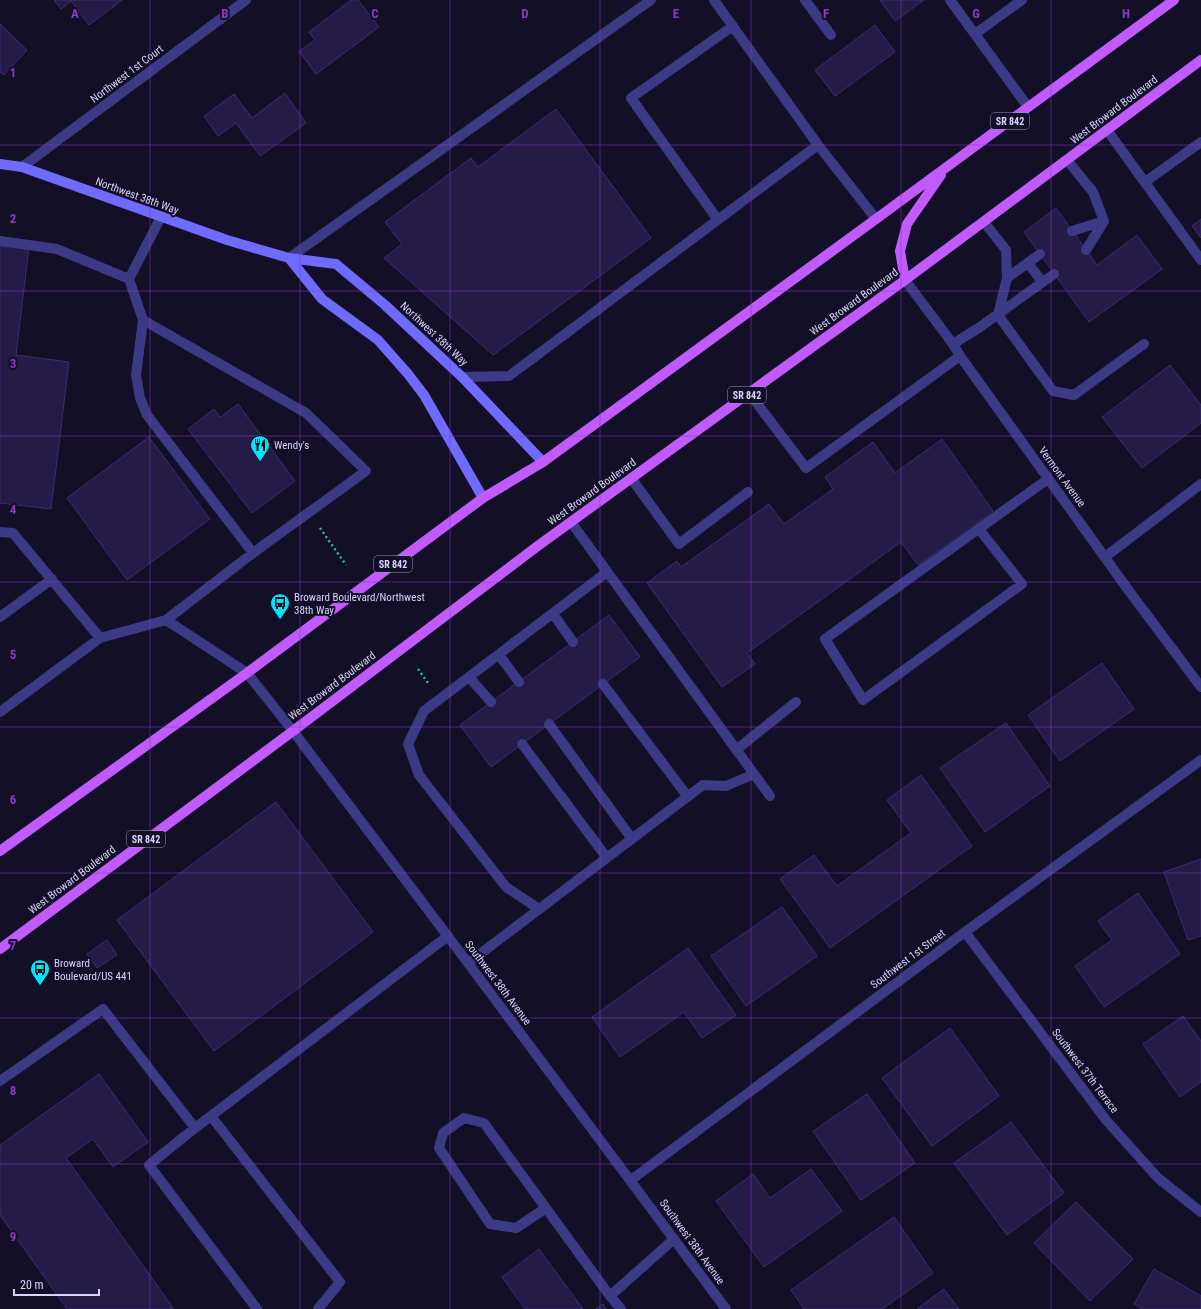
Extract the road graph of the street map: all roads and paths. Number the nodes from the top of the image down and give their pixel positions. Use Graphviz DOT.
graph roads {
  1 [pos="246,0"];
  2 [pos="651,0"];
  3 [pos="714,0"];
  4 [pos="805,0"];
  5 [pos="950,0"];
  6 [pos="1022,0"];
  7 [pos="1174,0"];
  8 [pos="733,26"];
  9 [pos="975,34"];
  10 [pos="831,35"];
  11 [pos="1201,60"];
  12 [pos="1028,107"];
  13 [pos="1107,130"];
  14 [pos="1201,142"];
  15 [pos="818,145"];
  16 [pos="1067,160"];
  17 [pos="0,164"];
  18 [pos="22,167"];
  19 [pos="946,167"];
  20 [pos="1145,182"];
  21 [pos="161,217"];
  22 [pos="876,219"];
  23 [pos="718,220"];
  24 [pos="1104,221"];
  25 [pos="984,222"];
  26 [pos="1072,231"];
  27 [pos="0,241"];
  28 [pos="1086,250"];
  29 [pos="1040,254"];
  30 [pos="289,258"];
  31 [pos="1201,260"];
  32 [pos="1028,263"];
  33 [pos="1054,274"];
  34 [pos="1007,278"];
  35 [pos="129,279"];
  36 [pos="905,280"];
  37 [pos="1042,282"];
  38 [pos="998,315"];
  39 [pos="143,320"];
  40 [pos="953,344"];
  41 [pos="1144,344"];
  42 [pos="960,356"];
  43 [pos="462,377"];
  44 [pos="749,393"];
  45 [pos="543,462"];
  46 [pos="631,478"];
  47 [pos="1048,479"];
  48 [pos="1201,484"];
  49 [pos="748,492"];
  50 [pos="483,498"];
  51 [pos="571,522"];
  52 [pos="320,528"];
  53 [pos="979,529"];
  54 [pos="0,532"];
  55 [pos="253,553"];
  56 [pos="1105,557"];
  57 [pos="346,565"];
  58 [pos="607,572"];
  59 [pos="52,579"];
  60 [pos="552,614"];
  61 [pos="0,617"];
  62 [pos="166,620"];
  63 [pos="100,638"];
  64 [pos="573,642"];
  65 [pos="499,655"];
  66 [pos="418,669"];
  67 [pos="247,673"];
  68 [pos="469,677"];
  69 [pos="519,682"];
  70 [pos="603,684"];
  71 [pos="430,685"];
  72 [pos="1201,687"];
  73 [pos="491,702"];
  74 [pos="796,702"];
  75 [pos="0,712"];
  76 [pos="549,724"];
  77 [pos="293,730"];
  78 [pos="522,744"];
  79 [pos="736,750"];
  80 [pos="1201,760"];
  81 [pos="754,774"];
  82 [pos="688,796"];
  83 [pos="770,796"];
  84 [pos="632,839"];
  85 [pos="0,851"];
  86 [pos="607,858"];
  87 [pos="539,909"];
  88 [pos="965,932"];
  89 [pos="448,936"];
  90 [pos="0,949"];
  91 [pos="468,963"];
  92 [pos="0,1081"];
  93 [pos="211,1116"];
  94 [pos="195,1128"];
  95 [pos="631,1180"];
  96 [pos="546,1208"];
  97 [pos="1201,1212"];
  98 [pos="674,1239"];
  99 [pos="610,1296"];
  100 [pos="257,1309"];
  101 [pos="318,1309"];
  102 [pos="620,1309"];
  103 [pos="726,1309"];
  1 -- 18 [label="street, Northwest 1st Court"];
  2 -- 30 [label="street"];
  3 -- 8 [label="street"];
  4 -- 10 [label="street"];
  5 -- 9 [label="street"];
  6 -- 9 [label="street"];
  7 -- 12 [label="main road, SR 842"];
  8 -- 15 [label="street"];
  8 -- 23 [label="street"];
  9 -- 12 [label="street"];
  11 -- 13 [label="main road, West Broward Boulevard / SR 842"];
  12 -- 19 [label="main road, SR 842"];
  13 -- 16 [label="main road, West Broward Boulevard / SR 842"];
  13 -- 20 [label="street"];
  14 -- 20 [label="street"];
  15 -- 22 [label="street"];
  15 -- 23 [label="street"];
  16 -- 24 [label="street"];
  16 -- 25 [label="main road, West Broward Boulevard / SR 842"];
  17 -- 18 [label="street, Northwest 38th Way"];
  18 -- 21 [label="street, Northwest 38th Way"];
  19 -- 22 [label="main road, SR 842"];
  19 -- 36 [label="main road"];
  20 -- 31 [label="street"];
  21 -- 30 [label="street, Northwest 38th Way"];
  21 -- 35 [label="street"];
  22 -- 45 [label="main road, SR 842"];
  23 -- 43 [label="street"];
  24 -- 26 [label="street"];
  24 -- 28 [label="street"];
  25 -- 34 [label="street"];
  25 -- 36 [label="main road, West Broward Boulevard / SR 842"];
  27 -- 35 [label="street"];
  29 -- 32 [label="street"];
  30 -- 43 [label="street, Northwest 38th Way"];
  30 -- 50 [label="street"];
  32 -- 34 [label="street"];
  32 -- 37 [label="street"];
  33 -- 37 [label="street"];
  34 -- 38 [label="street"];
  35 -- 39 [label="street"];
  36 -- 40 [label="street, Vermont Avenue"];
  36 -- 44 [label="main road, West Broward Boulevard / SR 842"];
  37 -- 38 [label="street"];
  38 -- 40 [label="street"];
  38 -- 41 [label="street"];
  39 -- 55 [label="street"];
  39 -- 55 [label="street"];
  40 -- 42 [label="street, Vermont Avenue"];
  42 -- 44 [label="street"];
  42 -- 47 [label="street, Vermont Avenue"];
  43 -- 45 [label="street, Northwest 38th Way"];
  44 -- 46 [label="main road, West Broward Boulevard / SR 842"];
  45 -- 50 [label="main road, SR 842"];
  46 -- 49 [label="street"];
  46 -- 51 [label="main road, West Broward Boulevard / SR 842"];
  47 -- 53 [label="street"];
  47 -- 56 [label="street, Vermont Avenue"];
  48 -- 56 [label="street"];
  50 -- 67 [label="main road, SR 842"];
  51 -- 58 [label="street"];
  51 -- 77 [label="main road, West Broward Boulevard / SR 842"];
  52 -- 57 [label="path"];
  53 -- 53 [label="street"];
  54 -- 59 [label="street"];
  55 -- 62 [label="street"];
  56 -- 72 [label="street, Vermont Avenue"];
  58 -- 60 [label="street"];
  58 -- 79 [label="street"];
  59 -- 61 [label="street"];
  59 -- 63 [label="street"];
  60 -- 64 [label="street"];
  60 -- 65 [label="street"];
  62 -- 63 [label="street"];
  62 -- 67 [label="street, Southwest 38th Avenue"];
  63 -- 75 [label="street"];
  65 -- 68 [label="street"];
  65 -- 69 [label="street"];
  66 -- 71 [label="path"];
  67 -- 77 [label="street, Southwest 38th Avenue"];
  67 -- 85 [label="main road, SR 842"];
  68 -- 73 [label="street"];
  68 -- 87 [label="street"];
  70 -- 82 [label="street"];
  74 -- 79 [label="street"];
  76 -- 84 [label="street"];
  77 -- 89 [label="street, Southwest 38th Avenue"];
  77 -- 90 [label="main road, West Broward Boulevard / SR 842"];
  78 -- 86 [label="street"];
  79 -- 81 [label="street"];
  80 -- 88 [label="street, Southwest 1st Street"];
  81 -- 82 [label="street"];
  81 -- 83 [label="street"];
  82 -- 84 [label="street"];
  84 -- 86 [label="street"];
  86 -- 87 [label="street"];
  87 -- 91 [label="street"];
  88 -- 95 [label="street, Southwest 1st Street"];
  88 -- 97 [label="street, Southwest 37th Terrace"];
  89 -- 91 [label="street, Southwest 38th Avenue"];
  89 -- 93 [label="street"];
  91 -- 95 [label="street, Southwest 38th Avenue"];
  92 -- 94 [label="street"];
  93 -- 94 [label="street"];
  93 -- 101 [label="street"];
  94 -- 100 [label="street"];
  95 -- 98 [label="street, Southwest 38th Avenue"];
  96 -- 96 [label="street"];
  96 -- 99 [label="street"];
  98 -- 99 [label="street"];
  98 -- 103 [label="street, Southwest 38th Avenue"];
  99 -- 102 [label="street"];
}
